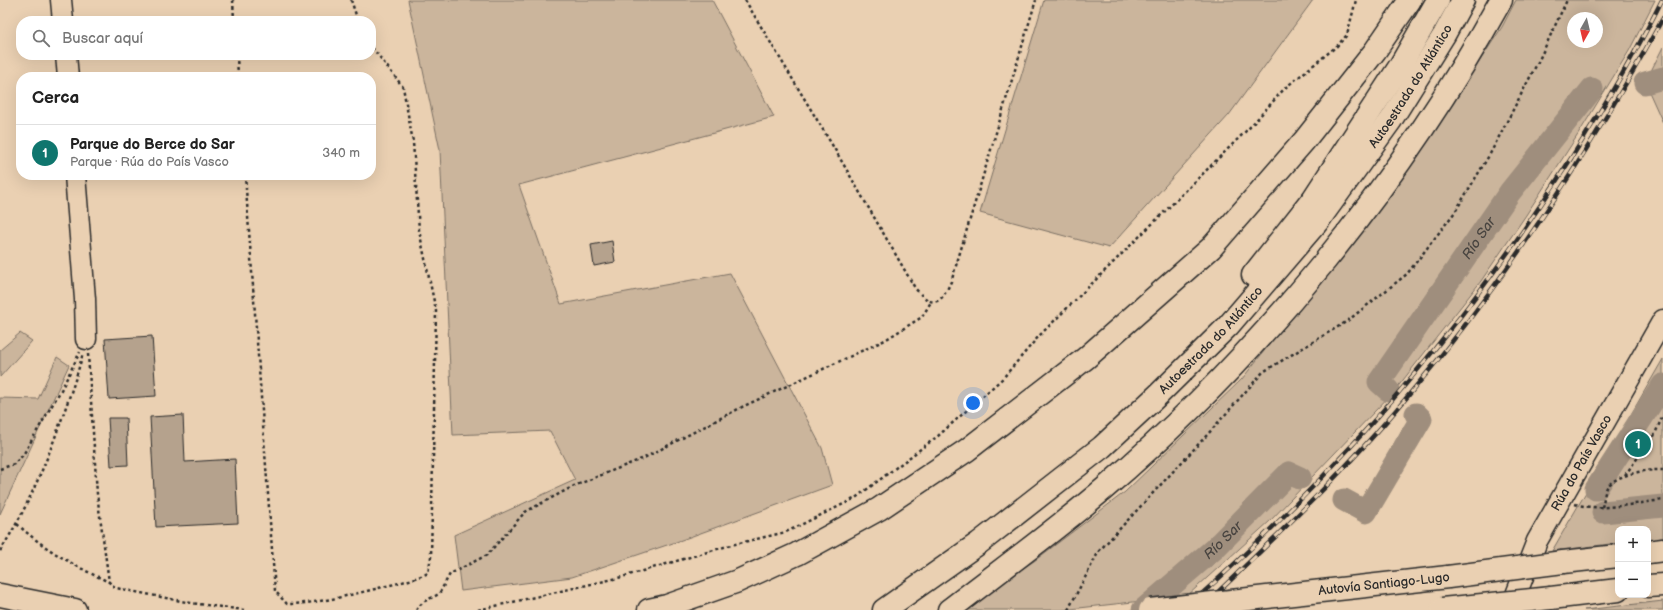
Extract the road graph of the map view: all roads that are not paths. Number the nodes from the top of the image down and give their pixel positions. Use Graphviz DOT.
graph roads {
  1 [pos="61,0"];
  2 [pos="1410,0"];
  3 [pos="1438,0"];
  4 [pos="1463,0"];
  5 [pos="1501,0"];
  6 [pos="63,16"];
  7 [pos="66,60"];
  8 [pos="68,72"];
  9 [pos="75,180"];
  10 [pos="1663,320"];
  11 [pos="86,339"];
  12 [pos="1061,478"];
  13 [pos="1663,550"];
  14 [pos="1651,552"];
  15 [pos="1615,556"];
  16 [pos="1663,585"];
  17 [pos="1651,586"];
  18 [pos="1615,590"];
  19 [pos="0,595"];
  20 [pos="0,605"];
  21 [pos="19,610"];
  22 [pos="75,610"];
  23 [pos="649,610"];
  24 [pos="884,610"];
  25 [pos="949,610"];
  26 [pos="1150,610"];
  27 [pos="1439,610"];
  28 [pos="1510,610"];
  1 -- 6 [label="street"];
  2 -- 23 [label="highway"];
  3 -- 12 [label="highway"];
  4 -- 12 [label="highway, Autoestrada do Atlántico"];
  5 -- 25 [label="highway"];
  7 -- 8 [label="street"];
  9 -- 11 [label="street"];
  10 -- 28 [label="street, Rúa do País Vasco"];
  12 -- 24 [label="highway, Autoestrada do Atlántico"];
  13 -- 14 [label="highway"];
  15 -- 26 [label="highway, Autovía Santiago-Lugo, bridge"];
  16 -- 17 [label="highway"];
  18 -- 27 [label="highway, bridge"];
  19 -- 22 [label="highway"];
  20 -- 21 [label="highway"];
}
